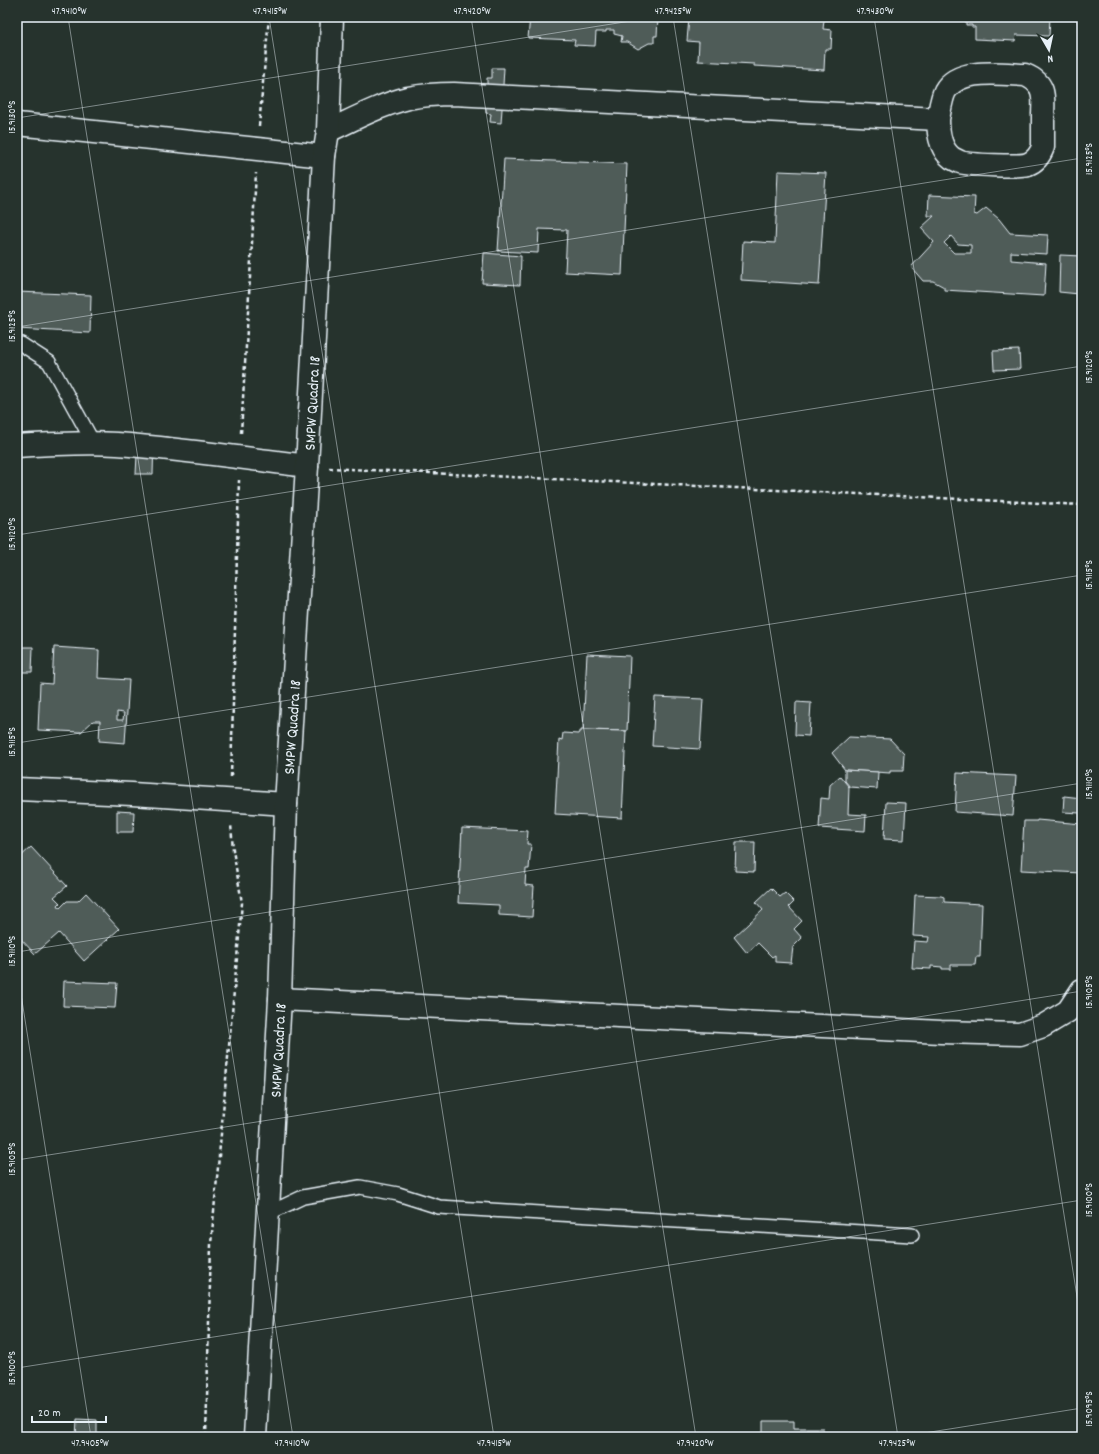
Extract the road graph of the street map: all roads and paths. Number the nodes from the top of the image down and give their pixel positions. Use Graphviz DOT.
graph roads {
  1 [pos="269,17"];
  2 [pos="332,17"];
  3 [pos="938,119"];
  4 [pos="17,124"];
  5 [pos="328,131"];
  6 [pos="257,150"];
  7 [pos="324,156"];
  8 [pos="17,345"];
  9 [pos="94,444"];
  10 [pos="17,446"];
  11 [pos="240,458"];
  12 [pos="307,466"];
  13 [pos="1082,505"];
  14 [pos="17,790"];
  15 [pos="230,800"];
  16 [pos="286,804"];
  17 [pos="1082,990"];
  18 [pos="280,999"];
  19 [pos="267,1214"];
  20 [pos="912,1235"];
  21 [pos="206,1437"];
  22 [pos="255,1437"];
  1 -- 6 [label="path"];
  2 -- 5 [label="street, SMPW Quadra 18"];
  3 -- 3 [label="street"];
  3 -- 5 [label="street"];
  4 -- 6 [label="street"];
  5 -- 7 [label="street, SMPW Quadra 18"];
  6 -- 7 [label="street"];
  6 -- 11 [label="path"];
  7 -- 12 [label="street, SMPW Quadra 18"];
  8 -- 9 [label="lane"];
  9 -- 10 [label="street"];
  9 -- 11 [label="street"];
  11 -- 12 [label="street"];
  11 -- 15 [label="path"];
  12 -- 13 [label="path"];
  12 -- 16 [label="street, SMPW Quadra 18"];
  14 -- 15 [label="street"];
  15 -- 16 [label="street"];
  15 -- 21 [label="path"];
  16 -- 18 [label="street, SMPW Quadra 18"];
  17 -- 18 [label="street"];
  18 -- 19 [label="street, SMPW Quadra 18"];
  19 -- 20 [label="lane"];
  19 -- 22 [label="street, SMPW Quadra 18"];
}
